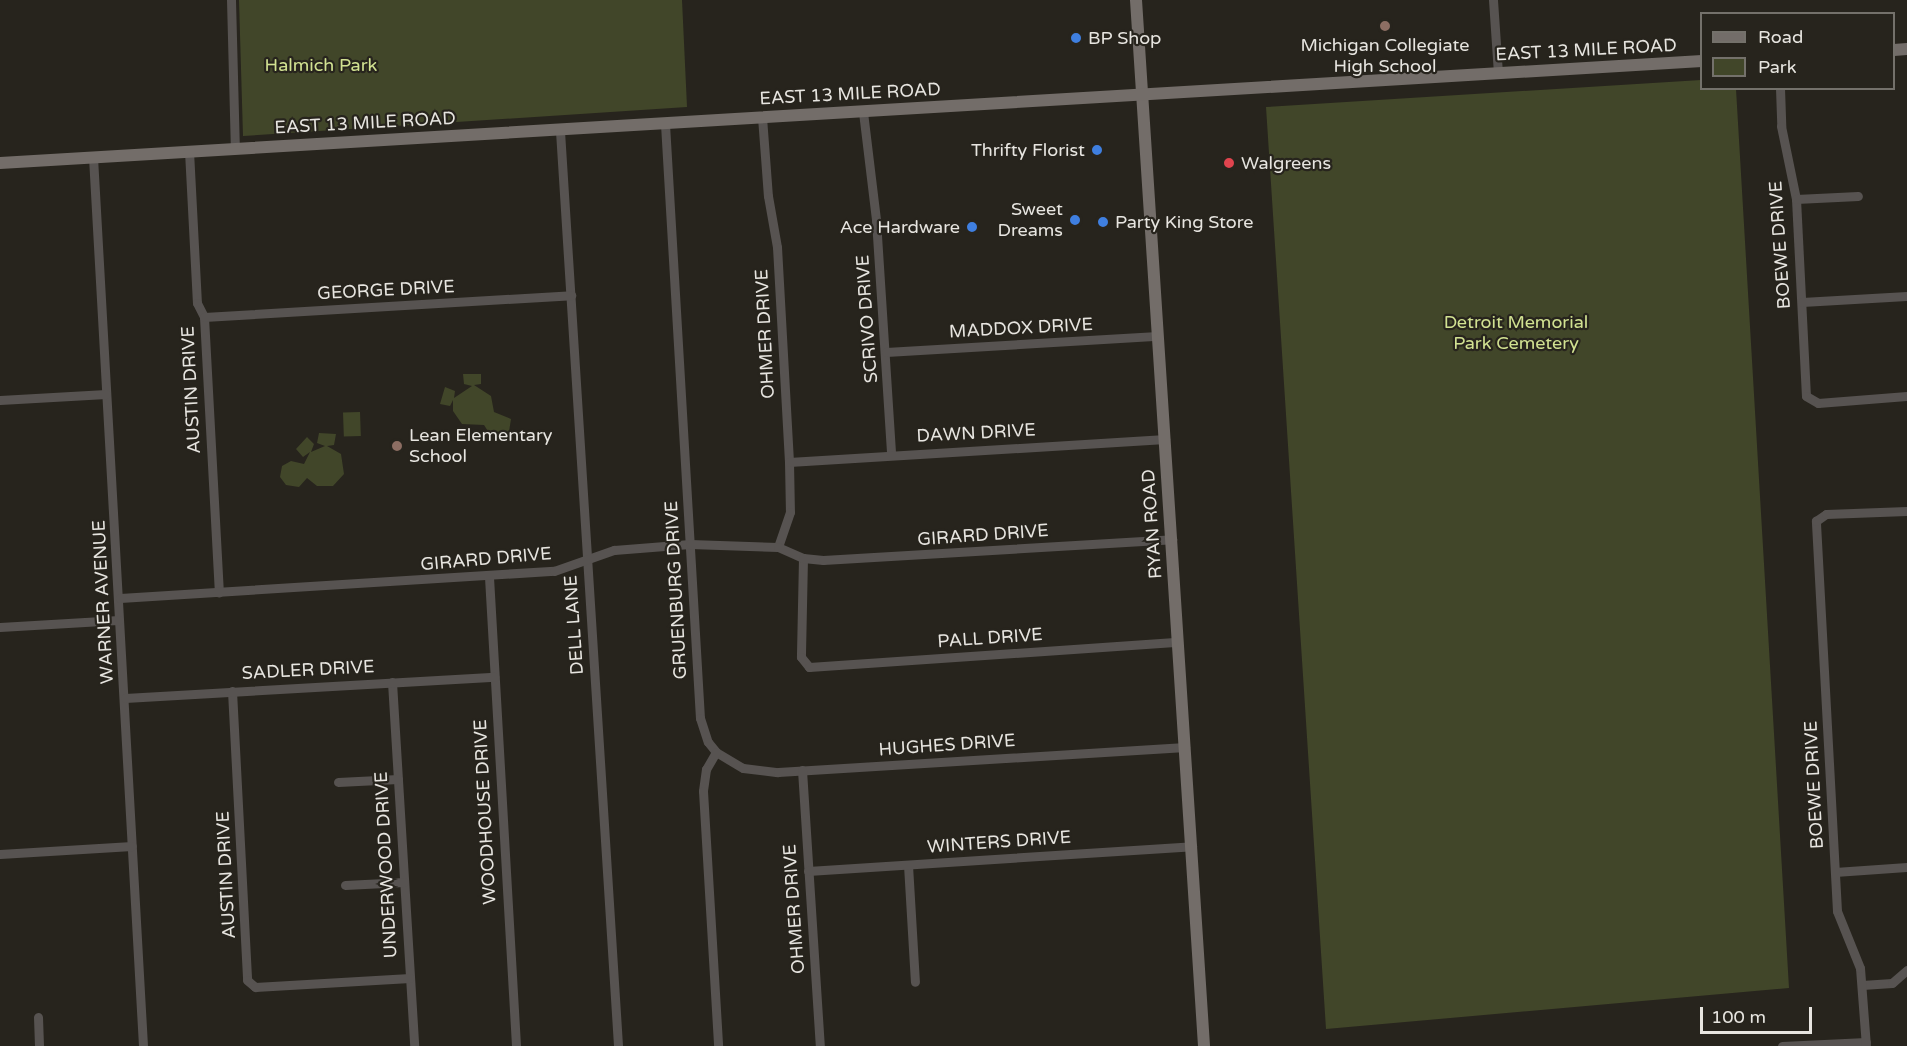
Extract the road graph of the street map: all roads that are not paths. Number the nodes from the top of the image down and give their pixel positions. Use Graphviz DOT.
graph roads {
  1 [pos="231,0"];
  2 [pos="1136,0"];
  3 [pos="1493,0"];
  4 [pos="1700,61"];
  5 [pos="1498,74"];
  6 [pos="1780,90"];
  7 [pos="1143,95"];
  8 [pos="863,112"];
  9 [pos="762,117"];
  10 [pos="665,124"];
  11 [pos="560,131"];
  12 [pos="235,148"];
  13 [pos="189,151"];
  14 [pos="93,157"];
  15 [pos="0,163"];
  16 [pos="1858,196"];
  17 [pos="1796,199"];
  18 [pos="571,295"];
  19 [pos="1907,296"];
  20 [pos="1802,302"];
  21 [pos="204,317"];
  22 [pos="1158,336"];
  23 [pos="886,352"];
  24 [pos="106,394"];
  25 [pos="1907,396"];
  26 [pos="0,400"];
  27 [pos="1165,439"];
  28 [pos="891,453"];
  29 [pos="789,462"];
  30 [pos="1907,511"];
  31 [pos="1172,539"];
  32 [pos="690,544"];
  33 [pos="778,547"];
  34 [pos="803,558"];
  35 [pos="587,560"];
  36 [pos="489,577"];
  37 [pos="219,593"];
  38 [pos="120,598"];
  39 [pos="119,620"];
  40 [pos="0,627"];
  41 [pos="1178,642"];
  42 [pos="494,677"];
  43 [pos="392,682"];
  44 [pos="232,691"];
  45 [pos="125,698"];
  46 [pos="1185,747"];
  47 [pos="716,752"];
  48 [pos="802,770"];
  49 [pos="398,779"];
  50 [pos="338,782"];
  51 [pos="132,846"];
  52 [pos="1192,846"];
  53 [pos="0,854"];
  54 [pos="908,865"];
  55 [pos="1907,867"];
  56 [pos="808,871"];
  57 [pos="1835,872"];
  58 [pos="404,882"];
  59 [pos="345,885"];
  60 [pos="1907,970"];
  61 [pos="410,978"];
  62 [pos="915,982"];
  63 [pos="1862,985"];
  64 [pos="38,1017"];
  65 [pos="1866,1044"];
  66 [pos="39,1046"];
  67 [pos="143,1046"];
  68 [pos="414,1046"];
  69 [pos="516,1046"];
  70 [pos="618,1046"];
  71 [pos="718,1046"];
  72 [pos="820,1046"];
  73 [pos="1204,1046"];
  74 [pos="1782,1046"];
  1 -- 12 [label="street"];
  2 -- 7 [label="main road, RYAN ROAD"];
  3 -- 5 [label="street"];
  4 -- 5 [label="main road, EAST 13 MILE ROAD"];
  5 -- 7 [label="main road, EAST 13 MILE ROAD"];
  6 -- 17 [label="street, BOEWE DRIVE"];
  7 -- 8 [label="main road, EAST 13 MILE ROAD"];
  7 -- 22 [label="main road, RYAN ROAD"];
  8 -- 9 [label="main road, EAST 13 MILE ROAD"];
  8 -- 23 [label="street, SCRIVO DRIVE"];
  9 -- 10 [label="main road, EAST 13 MILE ROAD"];
  9 -- 29 [label="street, OHMER DRIVE"];
  10 -- 11 [label="main road, EAST 13 MILE ROAD"];
  10 -- 32 [label="street, GRUENBURG DRIVE"];
  11 -- 12 [label="main road, EAST 13 MILE ROAD"];
  11 -- 18 [label="street, DELL LANE"];
  12 -- 13 [label="main road, EAST 13 MILE ROAD"];
  13 -- 14 [label="main road, EAST 13 MILE ROAD"];
  13 -- 21 [label="street, AUSTIN DRIVE"];
  14 -- 15 [label="main road, EAST 13 MILE ROAD"];
  14 -- 24 [label="street, WARNER AVENUE"];
  16 -- 17 [label="street"];
  17 -- 20 [label="street, BOEWE DRIVE"];
  18 -- 21 [label="street, GEORGE DRIVE"];
  18 -- 35 [label="street, DELL LANE"];
  19 -- 20 [label="street"];
  20 -- 25 [label="street, BOEWE DRIVE"];
  21 -- 37 [label="street, AUSTIN DRIVE"];
  22 -- 23 [label="street, MADDOX DRIVE"];
  22 -- 27 [label="main road, RYAN ROAD"];
  23 -- 28 [label="street, SCRIVO DRIVE"];
  24 -- 26 [label="street"];
  24 -- 38 [label="street, WARNER AVENUE"];
  27 -- 28 [label="street, DAWN DRIVE"];
  27 -- 31 [label="main road, RYAN ROAD"];
  28 -- 29 [label="street, DAWN DRIVE"];
  29 -- 33 [label="street, OHMER DRIVE"];
  30 -- 57 [label="street, BOEWE DRIVE"];
  31 -- 34 [label="street, GIRARD DRIVE"];
  31 -- 41 [label="main road, RYAN ROAD"];
  32 -- 33 [label="street, GIRARD DRIVE"];
  32 -- 35 [label="street, GIRARD DRIVE"];
  32 -- 47 [label="street, GRUENBURG DRIVE"];
  33 -- 34 [label="street, GIRARD DRIVE"];
  34 -- 41 [label="street, PALL DRIVE"];
  35 -- 36 [label="street, GIRARD DRIVE"];
  35 -- 70 [label="street, DELL LANE"];
  36 -- 37 [label="street, GIRARD DRIVE"];
  36 -- 42 [label="street, WOODHOUSE DRIVE"];
  37 -- 38 [label="street, GIRARD DRIVE"];
  38 -- 39 [label="street, WARNER AVENUE"];
  39 -- 40 [label="street"];
  39 -- 45 [label="street, WARNER AVENUE"];
  41 -- 46 [label="main road, RYAN ROAD"];
  42 -- 43 [label="street, SADLER DRIVE"];
  42 -- 69 [label="street, WOODHOUSE DRIVE"];
  43 -- 44 [label="street, SADLER DRIVE"];
  43 -- 49 [label="street, UNDERWOOD DRIVE"];
  44 -- 45 [label="street, SADLER DRIVE"];
  44 -- 61 [label="street, AUSTIN DRIVE"];
  45 -- 51 [label="street, WARNER AVENUE"];
  46 -- 48 [label="street, HUGHES DRIVE"];
  46 -- 52 [label="main road, RYAN ROAD"];
  47 -- 48 [label="street, HUGHES DRIVE"];
  47 -- 71 [label="street"];
  48 -- 56 [label="street, OHMER DRIVE"];
  49 -- 50 [label="street"];
  49 -- 58 [label="street, UNDERWOOD DRIVE"];
  51 -- 53 [label="street"];
  51 -- 67 [label="street, WARNER AVENUE"];
  52 -- 54 [label="street, WINTERS DRIVE"];
  52 -- 73 [label="main road, RYAN ROAD"];
  54 -- 56 [label="street, WINTERS DRIVE"];
  54 -- 62 [label="street"];
  55 -- 57 [label="street"];
  56 -- 72 [label="street, OHMER DRIVE"];
  57 -- 63 [label="street, BOEWE DRIVE"];
  58 -- 59 [label="street"];
  58 -- 61 [label="street, UNDERWOOD DRIVE"];
  60 -- 63 [label="street"];
  61 -- 68 [label="street, UNDERWOOD DRIVE"];
  63 -- 65 [label="street, BOEWE DRIVE"];
  64 -- 66 [label="street"];
  65 -- 74 [label="street"];
}
